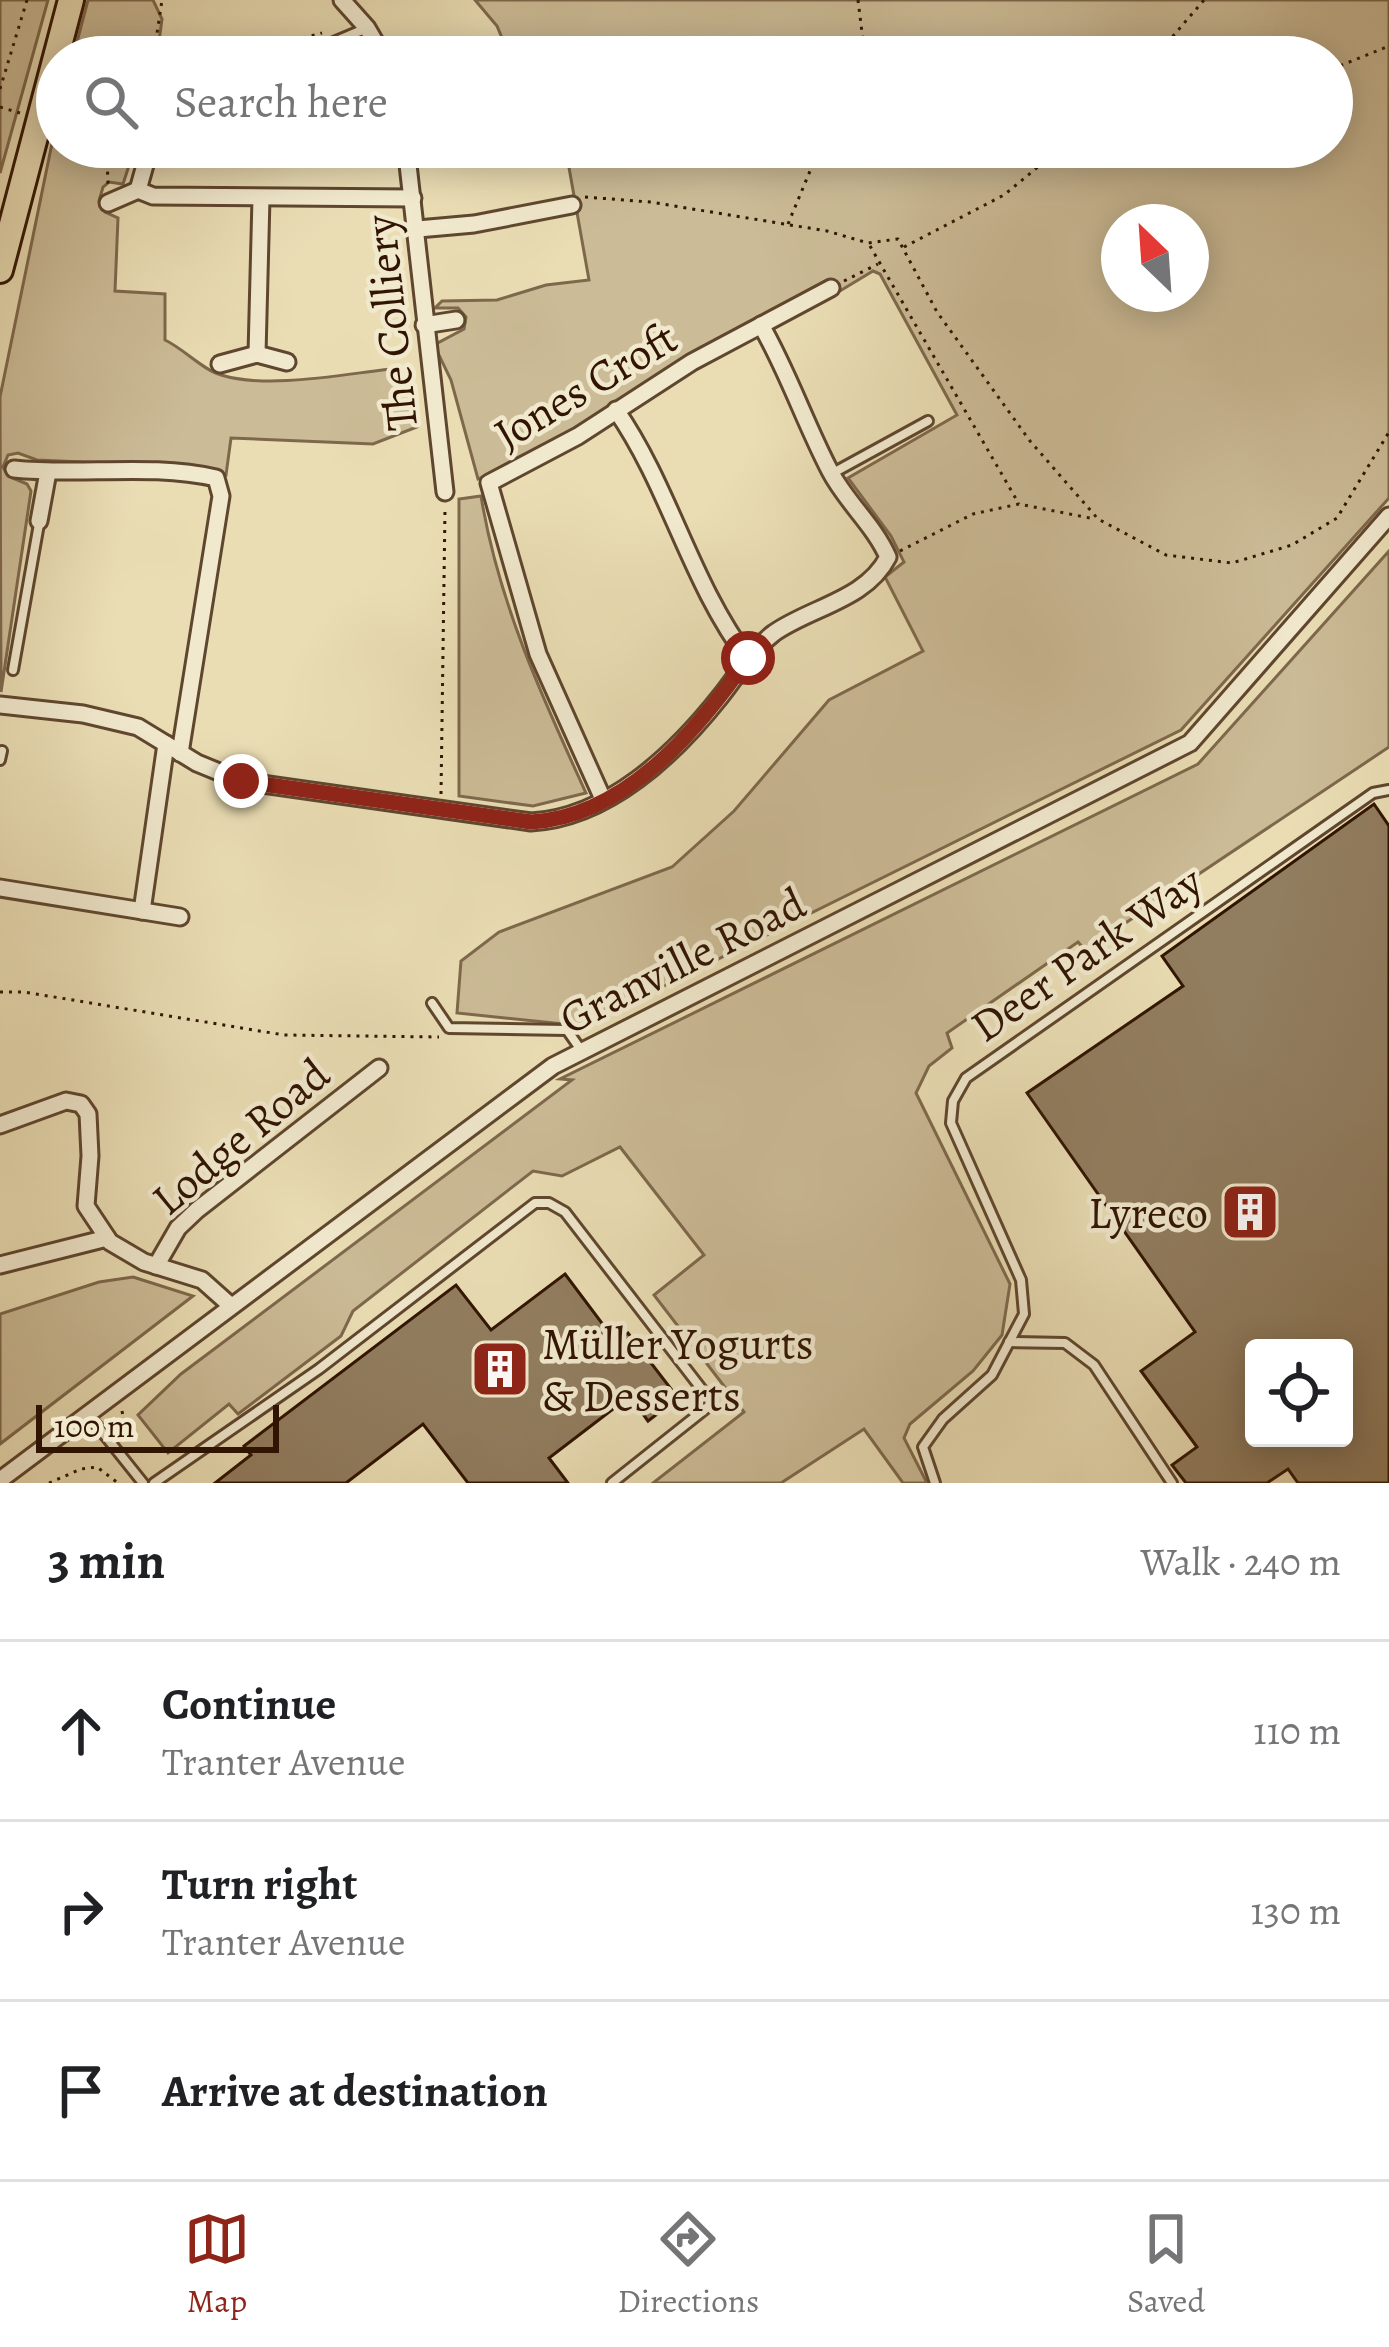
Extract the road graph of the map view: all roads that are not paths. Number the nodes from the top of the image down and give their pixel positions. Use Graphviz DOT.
graph roads {
  1 [pos="71,0"];
  2 [pos="342,0"];
  3 [pos="368,28"];
  4 [pos="62,36"];
  5 [pos="349,36"];
  6 [pos="372,36"];
  7 [pos="36,133"];
  8 [pos="144,168"];
  9 [pos="409,168"];
  10 [pos="138,190"];
  11 [pos="261,198"];
  12 [pos="413,198"];
  13 [pos="108,203"];
  14 [pos="572,205"];
  15 [pos="418,229"];
  16 [pos="0,270"];
  17 [pos="831,288"];
  18 [pos="457,320"];
  19 [pos="424,325"];
  20 [pos="761,325"];
  21 [pos="256,354"];
  22 [pos="286,362"];
  23 [pos="220,364"];
  24 [pos="616,410"];
  25 [pos="928,421"];
  26 [pos="14,469"];
  27 [pos="47,472"];
  28 [pos="831,474"];
  29 [pos="445,491"];
  30 [pos="1389,516"];
  31 [pos="39,521"];
  32 [pos="748,658"];
  33 [pos="14,670"];
  34 [pos="0,705"];
  35 [pos="173,748"];
  36 [pos="1389,790"];
  37 [pos="603,799"];
  38 [pos="0,888"];
  39 [pos="142,911"];
  40 [pos="180,917"];
  41 [pos="432,1003"];
  42 [pos="582,1051"];
  43 [pos="379,1068"];
  44 [pos="0,1125"];
  45 [pos="107,1238"];
  46 [pos="0,1265"];
  47 [pos="157,1266"];
  48 [pos="230,1305"];
  49 [pos="1009,1342"];
  50 [pos="86,1412"];
  51 [pos="0,1480"];
  52 [pos="143,1483"];
  53 [pos="154,1483"];
  54 [pos="612,1483"];
  55 [pos="935,1483"];
  56 [pos="1172,1483"];
  1 -- 4 [label="main road"];
  2 -- 3 [label="street"];
  3 -- 5 [label="lane"];
  3 -- 6 [label="street"];
  7 -- 16 [label="main road"];
  8 -- 10 [label="street"];
  9 -- 12 [label="street, The Colliery"];
  10 -- 11 [label="street"];
  10 -- 13 [label="street"];
  11 -- 12 [label="street"];
  11 -- 21 [label="street"];
  12 -- 15 [label="street, The Colliery"];
  14 -- 15 [label="street"];
  15 -- 19 [label="street, The Colliery"];
  17 -- 20 [label="street, Jones Croft"];
  18 -- 19 [label="street"];
  19 -- 29 [label="street, The Colliery"];
  20 -- 24 [label="street, Jones Croft"];
  20 -- 28 [label="street"];
  21 -- 22 [label="street"];
  21 -- 23 [label="street"];
  24 -- 32 [label="street"];
  24 -- 37 [label="street, Jones Croft"];
  25 -- 28 [label="lane"];
  26 -- 27 [label="street"];
  27 -- 31 [label="street"];
  27 -- 35 [label="street"];
  28 -- 32 [label="street"];
  30 -- 42 [label="street, Granville Road"];
  31 -- 33 [label="lane"];
  32 -- 37 [label="street"];
  34 -- 35 [label="street"];
  35 -- 37 [label="street"];
  35 -- 39 [label="street"];
  36 -- 49 [label="lane, Deer Park Way"];
  38 -- 39 [label="street"];
  39 -- 40 [label="street"];
  41 -- 42 [label="lane"];
  42 -- 48 [label="street, Granville Road"];
  43 -- 47 [label="street, Lodge Road"];
  44 -- 45 [label="street, Lodge Road"];
  45 -- 46 [label="street, Lodge Road"];
  45 -- 47 [label="street, Lodge Road"];
  47 -- 48 [label="street, Lodge Road"];
  48 -- 50 [label="street, Granville Road"];
  49 -- 55 [label="lane, Deer Park Way"];
  49 -- 56 [label="lane"];
  50 -- 51 [label="street, Granville Road"];
  50 -- 52 [label="lane"];
  53 -- 54 [label="lane"];
}
